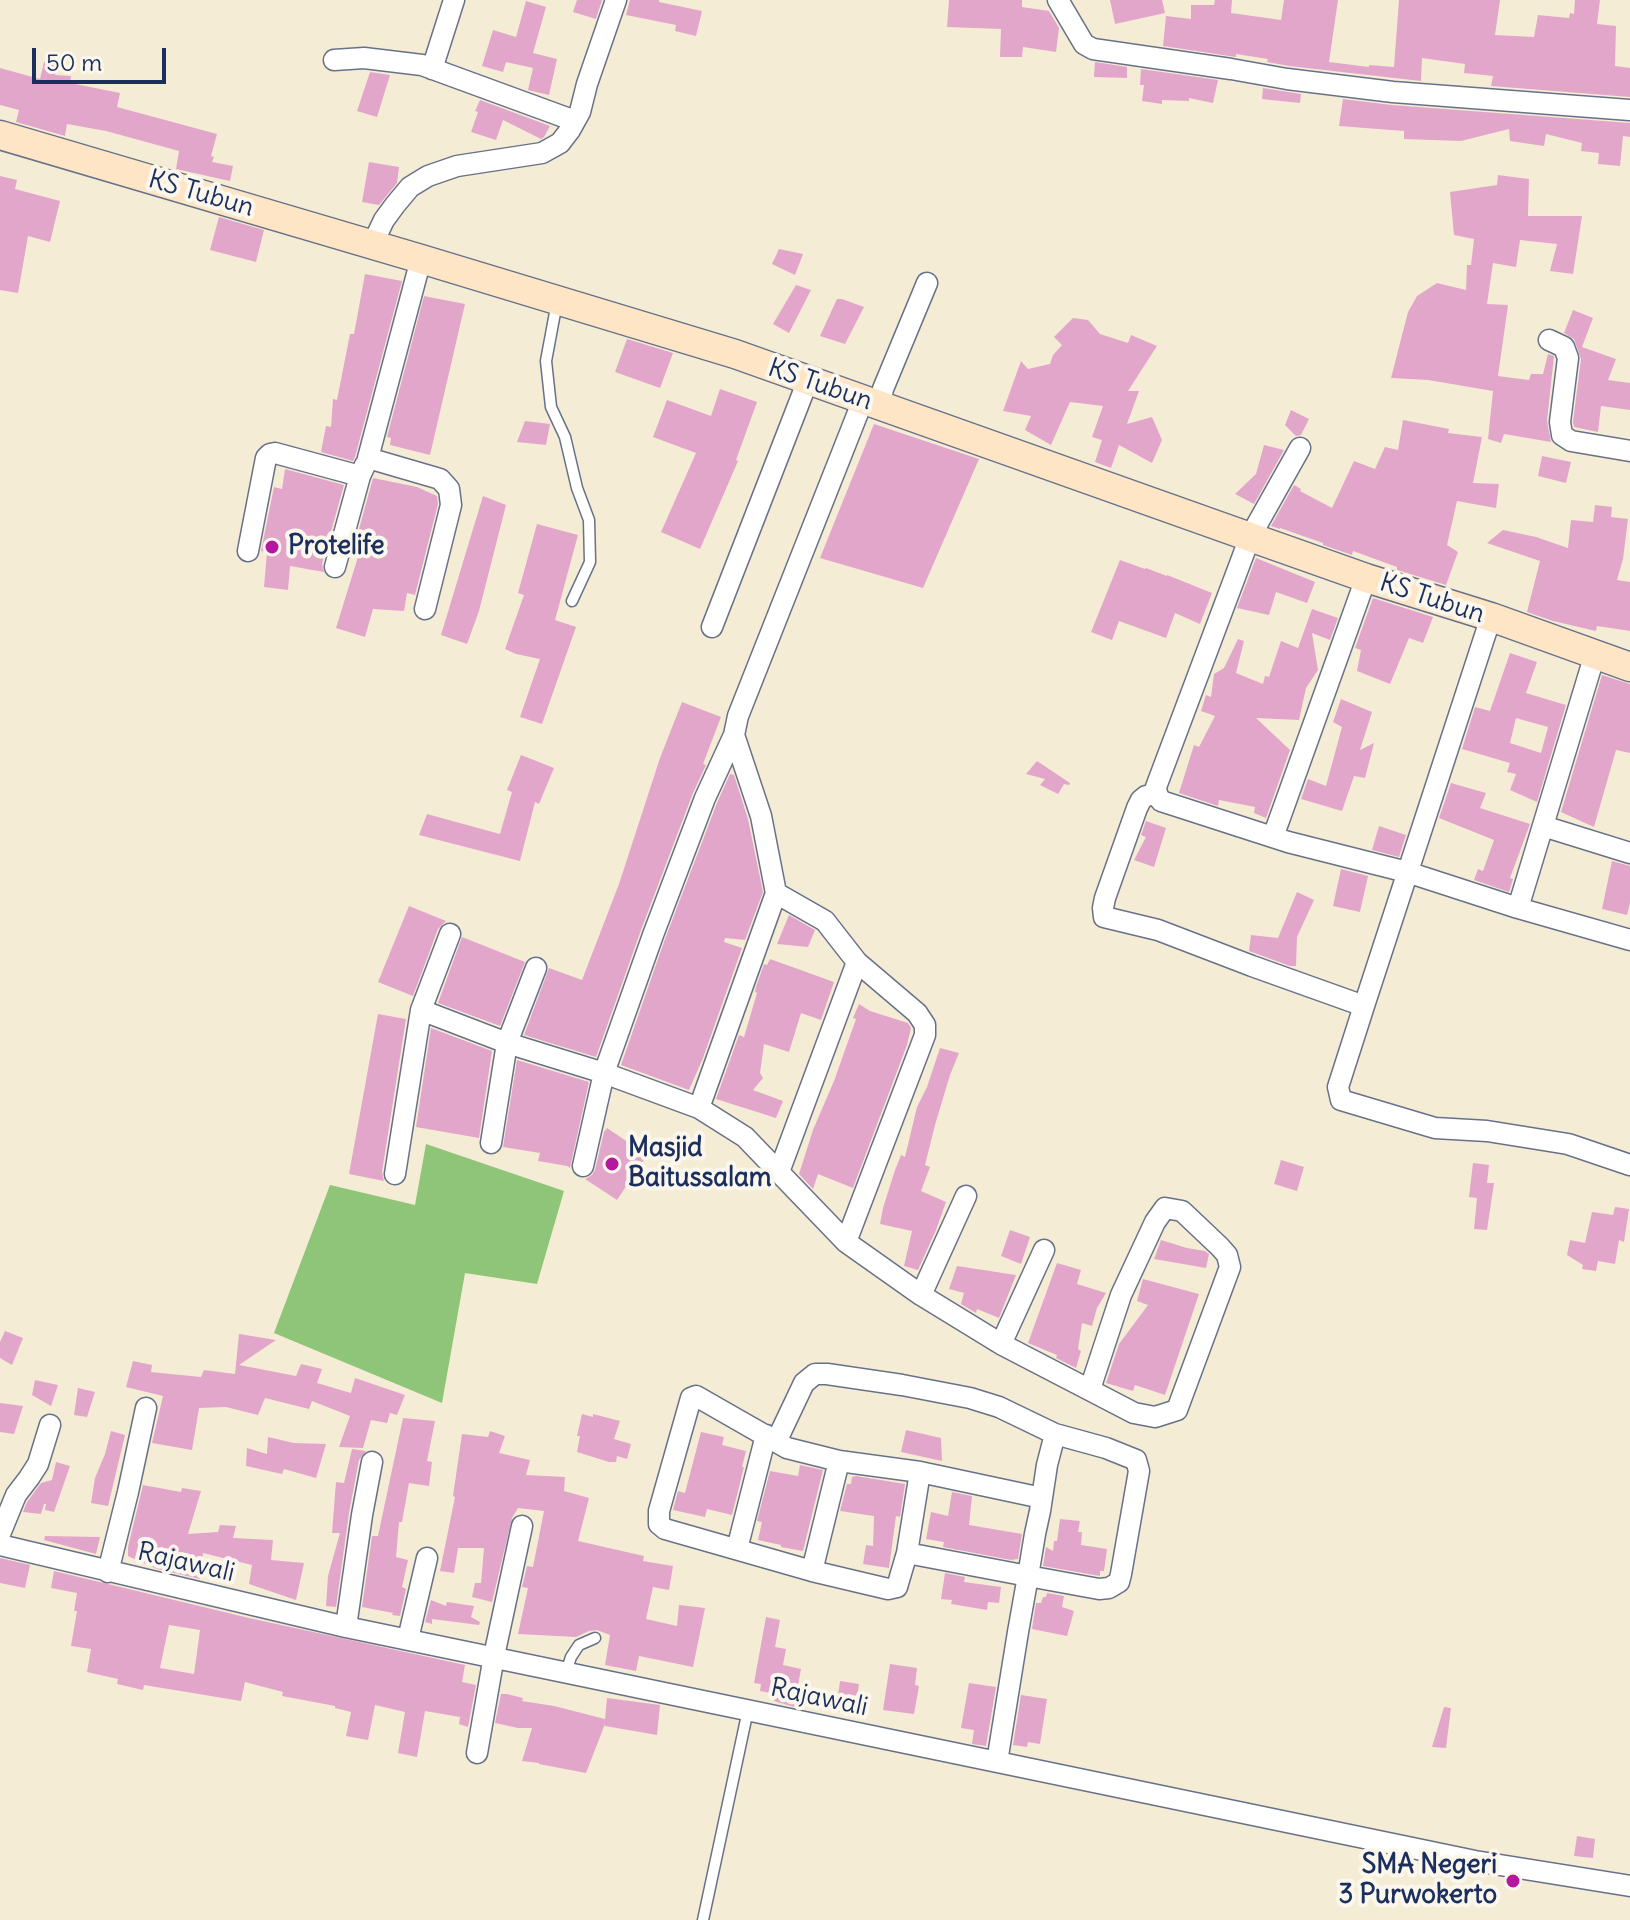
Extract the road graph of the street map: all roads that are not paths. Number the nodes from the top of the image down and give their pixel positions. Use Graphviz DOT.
graph roads {
  1 [pos="454,0"];
  2 [pos="616,0"];
  3 [pos="1058,0"];
  4 [pos="334,60"];
  5 [pos="432,69"];
  6 [pos="1630,110"];
  7 [pos="575,121"];
  8 [pos="0,135"];
  9 [pos="372,245"];
  10 [pos="421,259"];
  11 [pos="927,283"];
  12 [pos="557,300"];
  13 [pos="1549,340"];
  14 [pos="808,380"];
  15 [pos="871,403"];
  16 [pos="1300,448"];
  17 [pos="1630,451"];
  18 [pos="364,467"];
  19 [pos="1250,537"];
  20 [pos="248,551"];
  21 [pos="335,567"];
  22 [pos="1366,578"];
  23 [pos="572,601"];
  24 [pos="425,609"];
  25 [pos="1491,617"];
  26 [pos="712,627"];
  27 [pos="1595,654"];
  28 [pos="1630,667"];
  29 [pos="734,735"];
  30 [pos="1157,794"];
  31 [pos="1543,826"];
  32 [pos="1273,837"];
  33 [pos="1630,853"];
  34 [pos="1407,872"];
  35 [pos="776,893"];
  36 [pos="1518,908"];
  37 [pos="450,934"];
  38 [pos="1630,940"];
  39 [pos="857,962"];
  40 [pos="536,968"];
  41 [pos="1364,1006"];
  42 [pos="421,1010"];
  43 [pos="507,1043"];
  44 [pos="604,1073"];
  45 [pos="699,1108"];
  46 [pos="491,1143"];
  47 [pos="1630,1165"];
  48 [pos="583,1166"];
  49 [pos="779,1172"];
  50 [pos="395,1174"];
  51 [pos="966,1196"];
  52 [pos="846,1242"];
  53 [pos="1044,1250"];
  54 [pos="921,1295"];
  55 [pos="1001,1344"];
  56 [pos="1090,1389"];
  57 [pos="146,1408"];
  58 [pos="50,1425"];
  59 [pos="1055,1434"];
  60 [pos="771,1438"];
  61 [pos="839,1461"];
  62 [pos="372,1462"];
  63 [pos="920,1472"];
  64 [pos="1042,1498"];
  65 [pos="522,1526"];
  66 [pos="0,1534"];
  67 [pos="0,1545"];
  68 [pos="737,1549"];
  69 [pos="907,1553"];
  70 [pos="427,1558"];
  71 [pos="812,1571"];
  72 [pos="108,1572"];
  73 [pos="1028,1576"];
  74 [pos="346,1627"];
  75 [pos="595,1638"];
  76 [pos="408,1639"];
  77 [pos="494,1656"];
  78 [pos="566,1672"];
  79 [pos="748,1710"];
  80 [pos="477,1753"];
  81 [pos="997,1762"];
  82 [pos="1630,1886"];
  83 [pos="703,1920"];
  1 -- 5 [label="street"];
  2 -- 7 [label="street"];
  3 -- 6 [label="street"];
  4 -- 5 [label="street"];
  5 -- 7 [label="street"];
  7 -- 9 [label="street"];
  8 -- 9 [label="main road, KS Tubun"];
  9 -- 10 [label="main road, KS Tubun"];
  10 -- 12 [label="main road, KS Tubun"];
  10 -- 18 [label="street"];
  11 -- 15 [label="street"];
  12 -- 14 [label="main road, KS Tubun"];
  12 -- 23 [label="lane"];
  13 -- 17 [label="street"];
  14 -- 15 [label="main road, KS Tubun"];
  14 -- 26 [label="street"];
  15 -- 19 [label="main road, KS Tubun"];
  15 -- 29 [label="street"];
  16 -- 19 [label="street"];
  18 -- 20 [label="street"];
  18 -- 21 [label="street"];
  18 -- 24 [label="street"];
  19 -- 22 [label="main road, KS Tubun"];
  19 -- 30 [label="street"];
  22 -- 25 [label="main road, KS Tubun"];
  22 -- 32 [label="street"];
  25 -- 27 [label="main road, KS Tubun"];
  25 -- 34 [label="street"];
  27 -- 28 [label="main road, KS Tubun"];
  27 -- 31 [label="street"];
  29 -- 35 [label="street"];
  29 -- 44 [label="street"];
  30 -- 32 [label="street"];
  30 -- 41 [label="street"];
  31 -- 33 [label="street"];
  31 -- 36 [label="street"];
  32 -- 34 [label="street"];
  34 -- 36 [label="street"];
  34 -- 41 [label="street"];
  35 -- 39 [label="street"];
  35 -- 45 [label="street"];
  36 -- 38 [label="street"];
  37 -- 42 [label="street"];
  39 -- 49 [label="street"];
  39 -- 52 [label="street"];
  40 -- 43 [label="street"];
  41 -- 47 [label="street"];
  42 -- 43 [label="street"];
  42 -- 50 [label="street"];
  43 -- 44 [label="street"];
  43 -- 46 [label="street"];
  44 -- 45 [label="street"];
  44 -- 48 [label="street"];
  45 -- 49 [label="street"];
  49 -- 52 [label="street"];
  51 -- 54 [label="street"];
  52 -- 54 [label="street"];
  53 -- 55 [label="street"];
  54 -- 55 [label="street"];
  55 -- 56 [label="street"];
  56 -- 56 [label="street"];
  57 -- 72 [label="street"];
  58 -- 66 [label="street"];
  59 -- 60 [label="street"];
  59 -- 64 [label="street"];
  59 -- 73 [label="street"];
  60 -- 61 [label="street"];
  60 -- 68 [label="street"];
  60 -- 68 [label="street"];
  61 -- 63 [label="street"];
  61 -- 71 [label="street"];
  62 -- 74 [label="street"];
  63 -- 64 [label="street"];
  63 -- 69 [label="street"];
  64 -- 73 [label="street"];
  65 -- 77 [label="street"];
  67 -- 72 [label="street, Rajawali"];
  68 -- 71 [label="street"];
  69 -- 71 [label="street"];
  69 -- 73 [label="street"];
  70 -- 76 [label="street"];
  72 -- 74 [label="street, Rajawali"];
  73 -- 81 [label="street"];
  74 -- 76 [label="street, Rajawali"];
  75 -- 78 [label="lane"];
  76 -- 77 [label="street, Rajawali"];
  77 -- 78 [label="street, Rajawali"];
  77 -- 80 [label="street"];
  78 -- 79 [label="street, Rajawali"];
  79 -- 81 [label="street, Rajawali"];
  79 -- 83 [label="lane"];
  81 -- 82 [label="street, Rajawali"];
}
